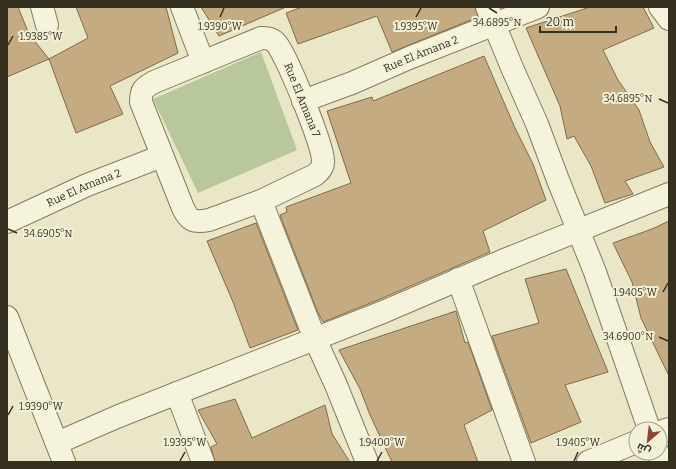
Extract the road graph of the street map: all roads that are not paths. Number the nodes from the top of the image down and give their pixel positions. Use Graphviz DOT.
graph roads {
  1 [pos="182,7"];
  2 [pos="538,7"];
  3 [pos="660,7"];
  4 [pos="490,16"];
  5 [pos="669,19"];
  6 [pos="203,62"];
  7 [pos="303,101"];
  8 [pos="162,156"];
  9 [pos="669,194"];
  10 [pos="261,201"];
  11 [pos="7,222"];
  12 [pos="578,230"];
  13 [pos="458,279"];
  14 [pos="7,317"];
  15 [pos="315,339"];
  16 [pos="177,393"];
  17 [pos="647,421"];
  18 [pos="628,445"];
  19 [pos="61,452"];
  20 [pos="203,462"];
  21 [pos="368,462"];
  22 [pos="524,462"];
  23 [pos="588,462"];
  1 -- 6 [label="street"];
  2 -- 4 [label="street, Rue El Amana 2"];
  3 -- 5 [label="street"];
  4 -- 7 [label="street, Rue El Amana 2"];
  4 -- 12 [label="street"];
  6 -- 7 [label="street, Rue El Amana 7"];
  6 -- 8 [label="street, Rue El Amana 7"];
  7 -- 10 [label="street, Rue El Amana 7"];
  8 -- 10 [label="street, Rue El Amana 7"];
  8 -- 11 [label="street, Rue El Amana 2"];
  9 -- 12 [label="street"];
  10 -- 15 [label="street"];
  12 -- 13 [label="street"];
  12 -- 17 [label="street"];
  13 -- 15 [label="street"];
  13 -- 22 [label="street"];
  14 -- 19 [label="street"];
  15 -- 16 [label="street"];
  15 -- 21 [label="street"];
  16 -- 19 [label="street"];
  16 -- 20 [label="street"];
  18 -- 23 [label="street"];
}
